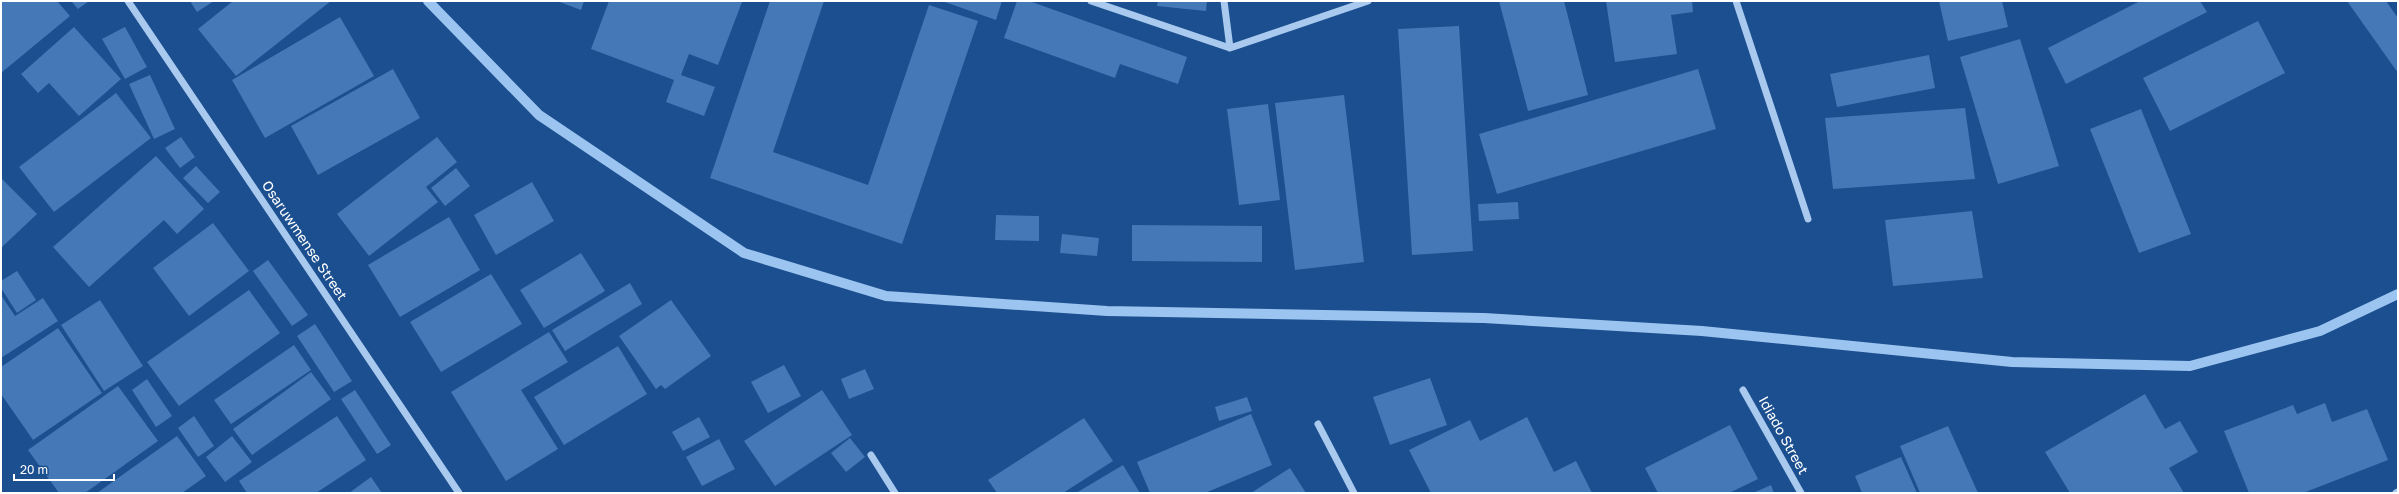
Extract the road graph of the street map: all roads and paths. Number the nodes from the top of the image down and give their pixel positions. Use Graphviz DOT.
graph roads {
  1 [pos="128,1"];
  2 [pos="1091,1"];
  3 [pos="1224,1"];
  4 [pos="1368,1"];
  5 [pos="1736,1"];
  6 [pos="1230,48"];
  7 [pos="1808,218"];
  8 [pos="1744,390"];
  9 [pos="1318,424"];
  10 [pos="871,455"];
  11 [pos="459,493"];
  12 [pos="895,493"];
  13 [pos="1354,493"];
  14 [pos="1801,493"];
  1 -- 11 [label="street, Osaruwmense Street"];
  2 -- 6 [label="street"];
  3 -- 6 [label="street"];
  4 -- 6 [label="street"];
  5 -- 7 [label="street"];
  8 -- 14 [label="street, Idiado Street"];
  9 -- 13 [label="street"];
  10 -- 12 [label="street"];
}
